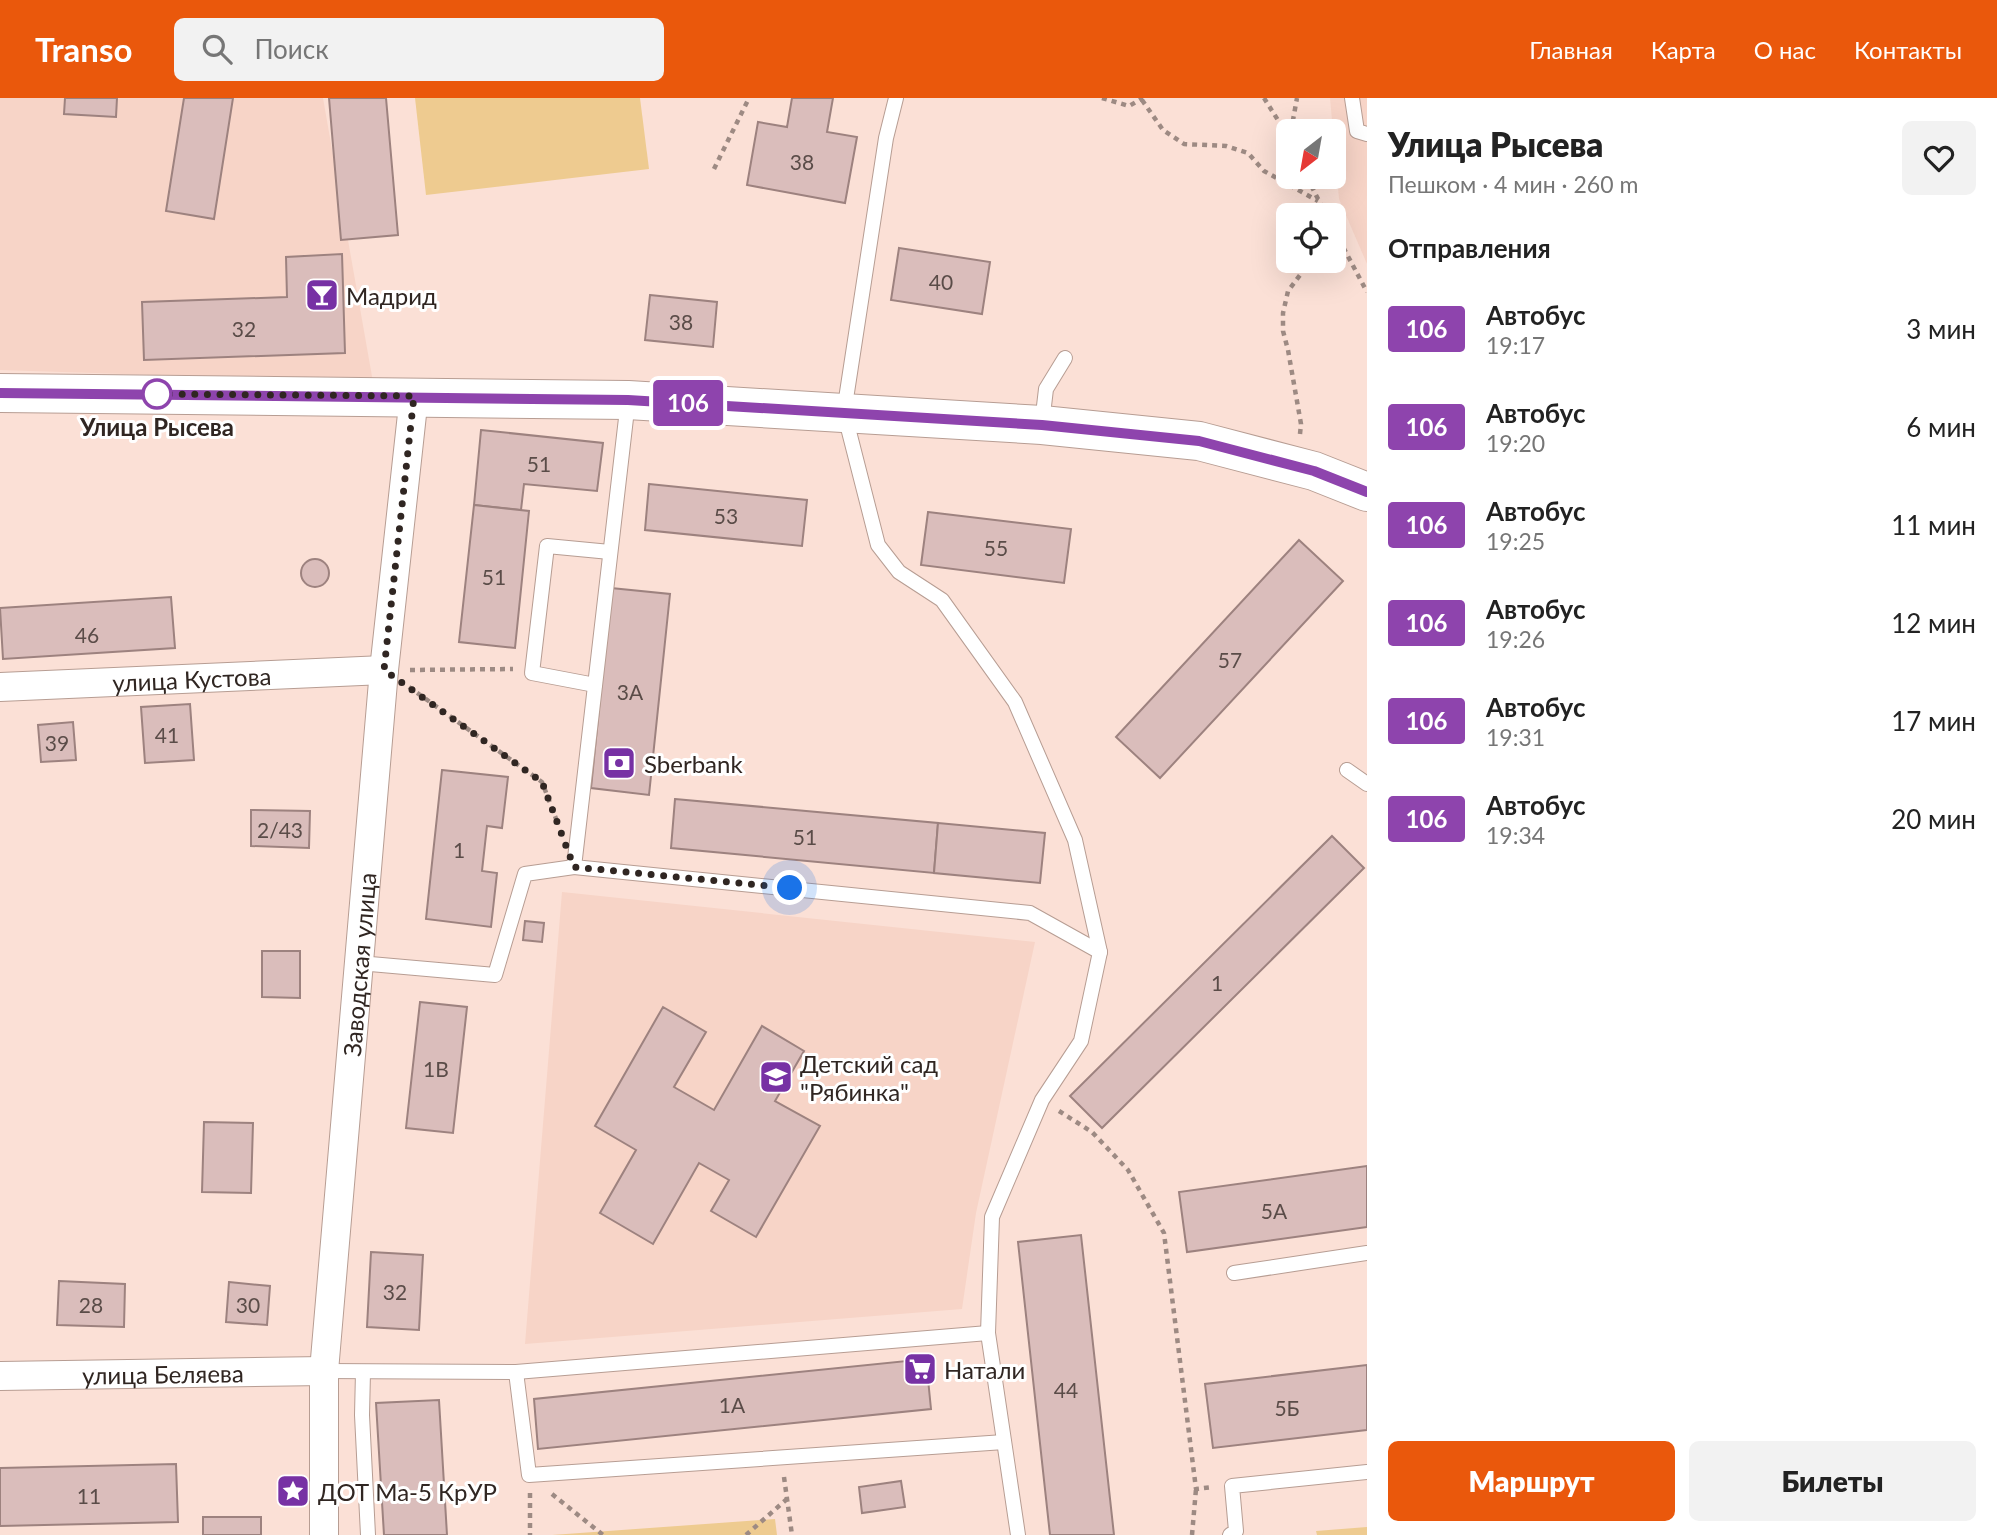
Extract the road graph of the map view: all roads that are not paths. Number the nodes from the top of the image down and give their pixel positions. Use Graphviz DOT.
graph roads {
  1 [pos="896,98"];
  2 [pos="1352,98"];
  3 [pos="1367,134"];
  4 [pos="1065,358"];
  5 [pos="0,393"];
  6 [pos="414,396"];
  7 [pos="628,400"];
  8 [pos="844,412"];
  9 [pos="1042,425"];
  10 [pos="1367,492"];
  11 [pos="610,552"];
  12 [pos="384,670"];
  13 [pos="595,685"];
  14 [pos="0,687"];
  15 [pos="1347,770"];
  16 [pos="1367,784"];
  17 [pos="574,867"];
  18 [pos="1100,952"];
  19 [pos="359,963"];
  20 [pos="1367,1253"];
  21 [pos="1234,1273"];
  22 [pos="988,1333"];
  23 [pos="324,1371"];
  24 [pos="363,1372"];
  25 [pos="516,1372"];
  26 [pos="0,1376"];
  27 [pos="1004,1442"];
  28 [pos="1367,1472"];
  29 [pos="324,1535"];
  30 [pos="368,1535"];
  31 [pos="1018,1535"];
  32 [pos="1230,1535"];
  1 -- 8 [label="lane"];
  2 -- 3 [label="lane"];
  4 -- 9 [label="lane"];
  5 -- 6 [label="main road"];
  6 -- 7 [label="main road"];
  6 -- 12 [label="street, Заводская улица"];
  7 -- 8 [label="main road"];
  7 -- 11 [label="lane"];
  8 -- 9 [label="main road"];
  8 -- 18 [label="lane"];
  9 -- 10 [label="main road"];
  11 -- 13 [label="lane"];
  11 -- 13 [label="lane"];
  12 -- 14 [label="street, улица Кустова"];
  12 -- 19 [label="street, Заводская улица"];
  13 -- 17 [label="lane"];
  15 -- 16 [label="lane"];
  17 -- 18 [label="lane"];
  17 -- 19 [label="lane"];
  18 -- 22 [label="lane"];
  19 -- 23 [label="street, Заводская улица"];
  20 -- 21 [label="lane"];
  22 -- 25 [label="lane"];
  22 -- 27 [label="lane"];
  23 -- 24 [label="lane"];
  23 -- 26 [label="street, улица Беляева"];
  23 -- 29 [label="street, Заводская улица"];
  24 -- 25 [label="lane"];
  24 -- 30 [label="lane"];
  25 -- 27 [label="lane"];
  27 -- 31 [label="lane"];
  28 -- 32 [label="lane"];
}
